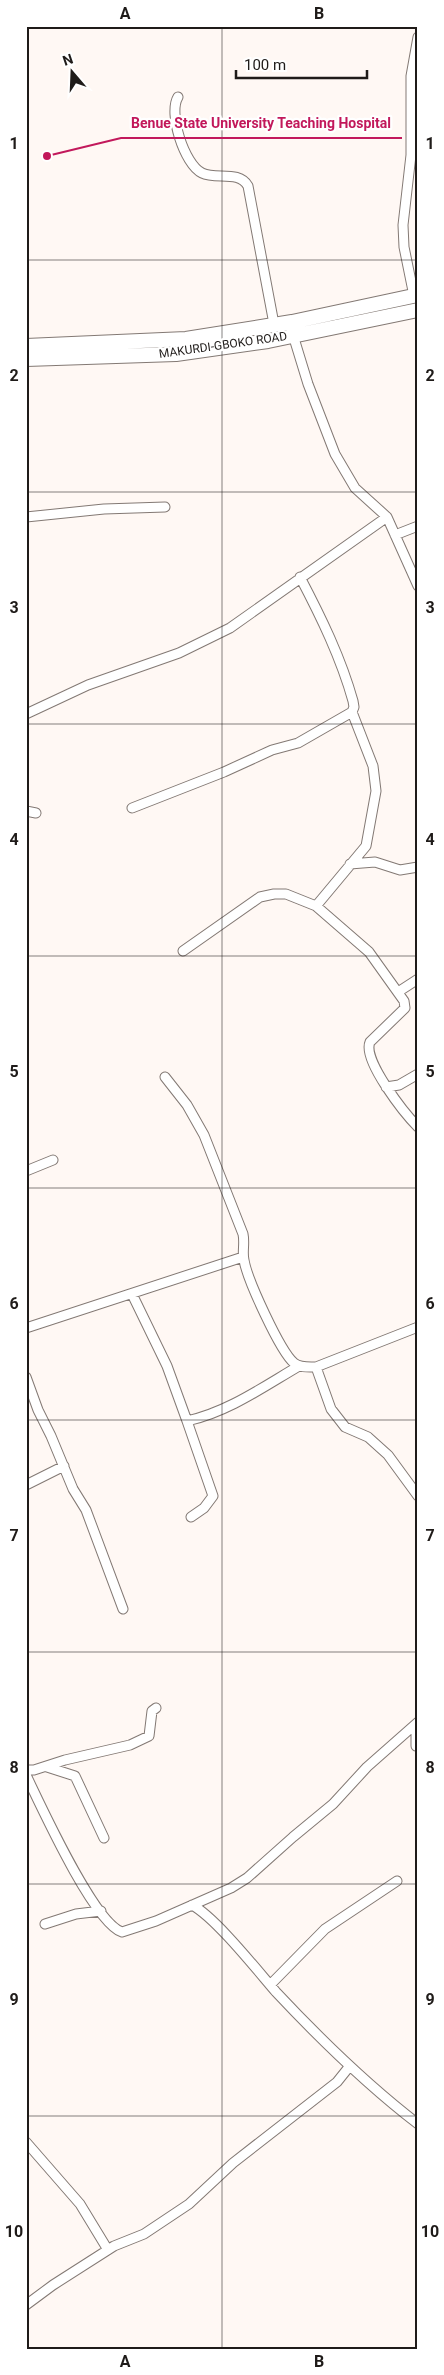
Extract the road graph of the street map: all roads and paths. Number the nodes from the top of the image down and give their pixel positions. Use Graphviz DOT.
graph roads {
  1 [pos="418,37"];
  2 [pos="178,98"];
  3 [pos="416,295"];
  4 [pos="418,310"];
  5 [pos="274,324"];
  6 [pos="293,335"];
  7 [pos="26,346"];
  8 [pos="26,359"];
  9 [pos="165,507"];
  10 [pos="26,517"];
  11 [pos="387,518"];
  12 [pos="418,526"];
  13 [pos="396,534"];
  14 [pos="300,577"];
  15 [pos="418,586"];
  16 [pos="352,712"];
  17 [pos="26,714"];
  18 [pos="132,808"];
  19 [pos="366,846"];
  20 [pos="375,862"];
  21 [pos="350,864"];
  22 [pos="418,867"];
  23 [pos="316,906"];
  24 [pos="183,951"];
  25 [pos="418,979"];
  26 [pos="398,992"];
  27 [pos="418,1074"];
  28 [pos="165,1077"];
  29 [pos="399,1085"];
  30 [pos="386,1087"];
  31 [pos="398,1103"];
  32 [pos="418,1127"];
  33 [pos="53,1160"];
  34 [pos="26,1171"];
  35 [pos="243,1258"];
  36 [pos="132,1294"];
  37 [pos="418,1327"];
  38 [pos="26,1328"];
  39 [pos="299,1366"];
  40 [pos="316,1367"];
  41 [pos="26,1377"];
  42 [pos="187,1421"];
  43 [pos="64,1466"];
  44 [pos="26,1485"];
  45 [pos="418,1496"];
  46 [pos="191,1517"];
  47 [pos="123,1609"];
  48 [pos="156,1708"];
  49 [pos="417,1723"];
  50 [pos="401,1737"];
  51 [pos="417,1747"];
  52 [pos="47,1767"];
  53 [pos="26,1770"];
  54 [pos="26,1775"];
  55 [pos="104,1838"];
  56 [pos="397,1881"];
  57 [pos="192,1905"];
  58 [pos="101,1911"];
  59 [pos="45,1924"];
  60 [pos="270,1985"];
  61 [pos="349,2067"];
  62 [pos="418,2124"];
  63 [pos="26,2142"];
  64 [pos="108,2250"];
  65 [pos="26,2305"];
  1 -- 3 [label="street"];
  2 -- 5 [label="street"];
  3 -- 5 [label="main road"];
  4 -- 6 [label="main road, MAKURDI-GBOKO ROAD"];
  5 -- 7 [label="main road"];
  6 -- 8 [label="main road, MAKURDI-GBOKO ROAD"];
  6 -- 11 [label="street"];
  9 -- 10 [label="street"];
  11 -- 13 [label="street"];
  11 -- 14 [label="street"];
  12 -- 13 [label="street"];
  13 -- 15 [label="street"];
  14 -- 16 [label="street"];
  14 -- 17 [label="street"];
  16 -- 18 [label="street"];
  16 -- 19 [label="street"];
  19 -- 20 [label="street"];
  19 -- 21 [label="street"];
  20 -- 21 [label="street"];
  20 -- 22 [label="street"];
  21 -- 23 [label="street"];
  23 -- 24 [label="street"];
  23 -- 26 [label="street"];
  25 -- 26 [label="street"];
  26 -- 30 [label="street"];
  27 -- 29 [label="street"];
  28 -- 35 [label="street"];
  29 -- 30 [label="street"];
  29 -- 31 [label="street"];
  30 -- 31 [label="street"];
  31 -- 32 [label="street"];
  33 -- 34 [label="street"];
  35 -- 36 [label="street"];
  35 -- 39 [label="street"];
  36 -- 38 [label="street"];
  36 -- 42 [label="street"];
  37 -- 40 [label="street"];
  39 -- 40 [label="street"];
  39 -- 42 [label="street"];
  40 -- 45 [label="street"];
  41 -- 43 [label="street"];
  42 -- 46 [label="street"];
  43 -- 44 [label="street"];
  43 -- 47 [label="street"];
  48 -- 52 [label="street"];
  49 -- 50 [label="street"];
  49 -- 51 [label="street"];
  50 -- 51 [label="street"];
  50 -- 57 [label="street"];
  52 -- 53 [label="street"];
  52 -- 55 [label="street"];
  54 -- 58 [label="street"];
  56 -- 60 [label="street"];
  57 -- 58 [label="street"];
  57 -- 60 [label="street"];
  58 -- 59 [label="street"];
  60 -- 61 [label="street"];
  61 -- 62 [label="street"];
  61 -- 64 [label="street"];
  63 -- 64 [label="street"];
  64 -- 65 [label="street"];
}
